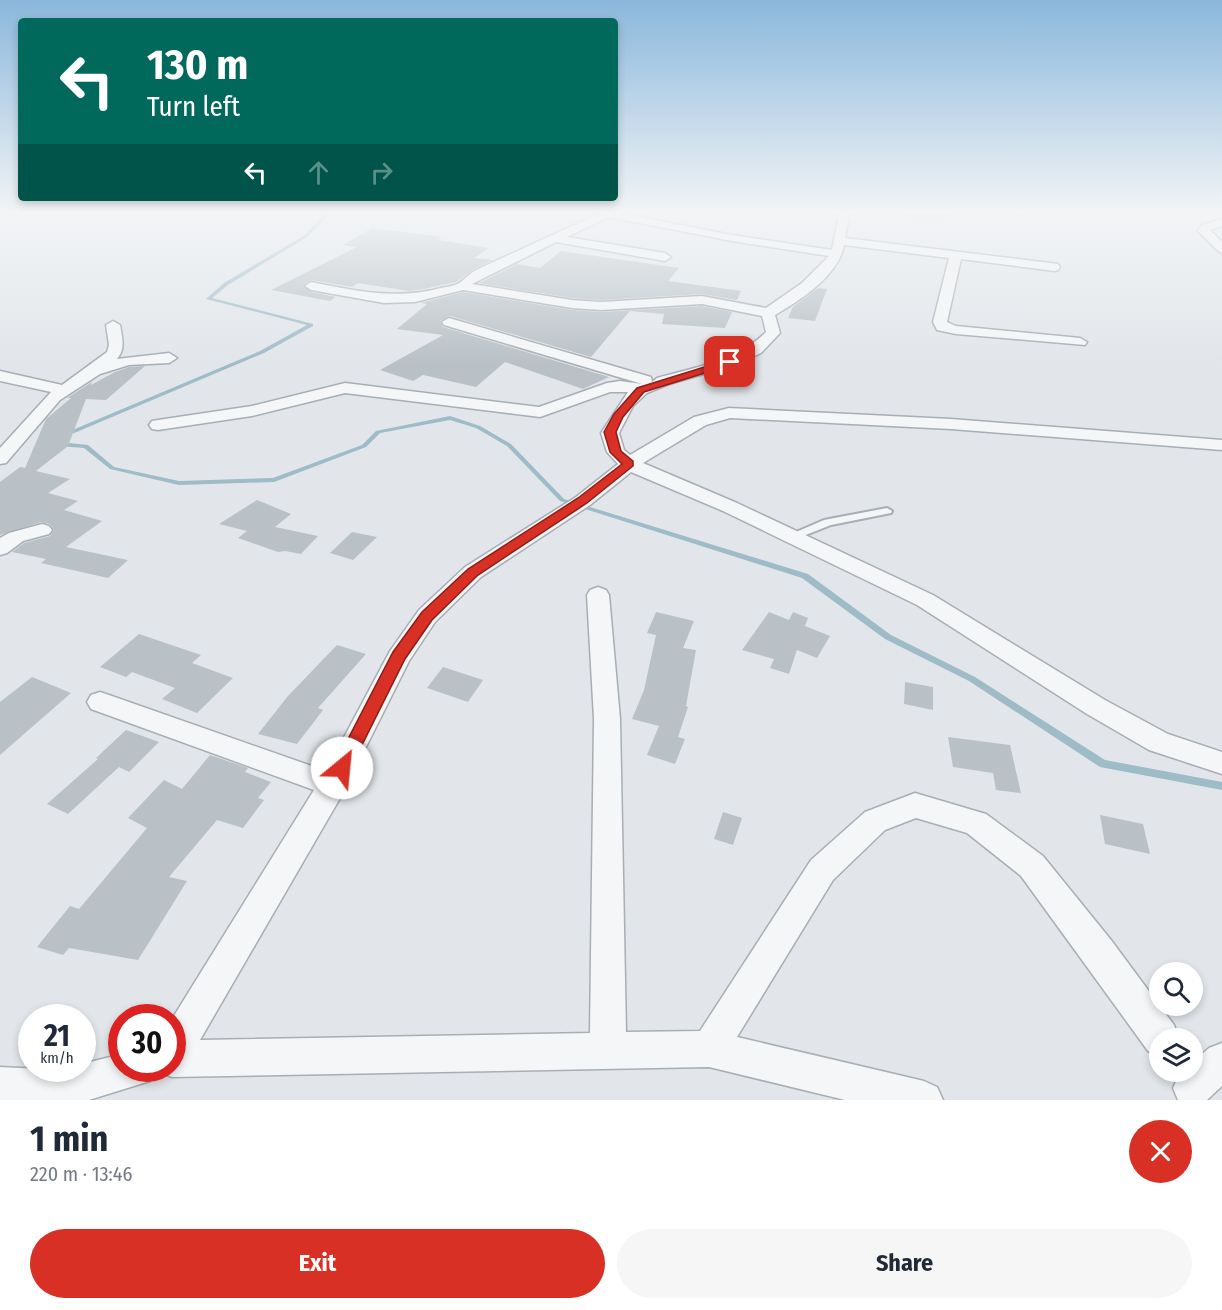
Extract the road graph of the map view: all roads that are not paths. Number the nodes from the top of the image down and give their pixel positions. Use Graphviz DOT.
graph roads {
  1 [pos="505,261"];
  2 [pos="830,261"];
  3 [pos="954,261"];
  4 [pos="1008,261"];
  5 [pos="1054,267"];
  6 [pos="463,285"];
  7 [pos="310,286"];
  8 [pos="768,313"];
  9 [pos="449,322"];
  10 [pos="113,325"];
  11 [pos="1080,342"];
  12 [pos="169,358"];
  13 [pos="88,373"];
  14 [pos="0,376"];
  15 [pos="660,384"];
  16 [pos="64,390"];
  17 [pos="640,390"];
  18 [pos="159,425"];
  19 [pos="1222,445"];
  20 [pos="0,459"];
  21 [pos="629,464"];
  22 [pos="887,511"];
  23 [pos="42,530"];
  24 [pos="793,537"];
  25 [pos="0,548"];
  26 [pos="598,595"];
  27 [pos="100,702"];
  28 [pos="1222,763"];
  29 [pos="333,785"];
  30 [pos="1154,1028"];
  31 [pos="186,1030"];
  32 [pos="709,1049"];
  33 [pos="608,1051"];
  34 [pos="186,1059"];
  35 [pos="1222,1061"];
  36 [pos="108,1076"];
  37 [pos="0,1086"];
  38 [pos="1191,1086"];
  39 [pos="924,1100"];
  1 -- 6 [label="street"];
  2 -- 8 [label="street"];
  3 -- 11 [label="street"];
  4 -- 5 [label="street"];
  6 -- 7 [label="street"];
  6 -- 8 [label="street"];
  8 -- 15 [label="street"];
  9 -- 15 [label="street"];
  10 -- 13 [label="street"];
  12 -- 13 [label="street"];
  13 -- 16 [label="street"];
  14 -- 16 [label="street"];
  15 -- 17 [label="street"];
  16 -- 20 [label="street"];
  17 -- 18 [label="street"];
  17 -- 21 [label="street"];
  19 -- 21 [label="street"];
  21 -- 24 [label="street"];
  21 -- 29 [label="street"];
  22 -- 24 [label="lane"];
  23 -- 25 [label="street"];
  24 -- 28 [label="street"];
  26 -- 33 [label="street"];
  27 -- 29 [label="street"];
  29 -- 31 [label="street"];
  30 -- 32 [label="street"];
  32 -- 33 [label="street"];
  32 -- 39 [label="street"];
  33 -- 34 [label="street"];
  35 -- 38 [label="street"];
  36 -- 37 [label="street"];
}
